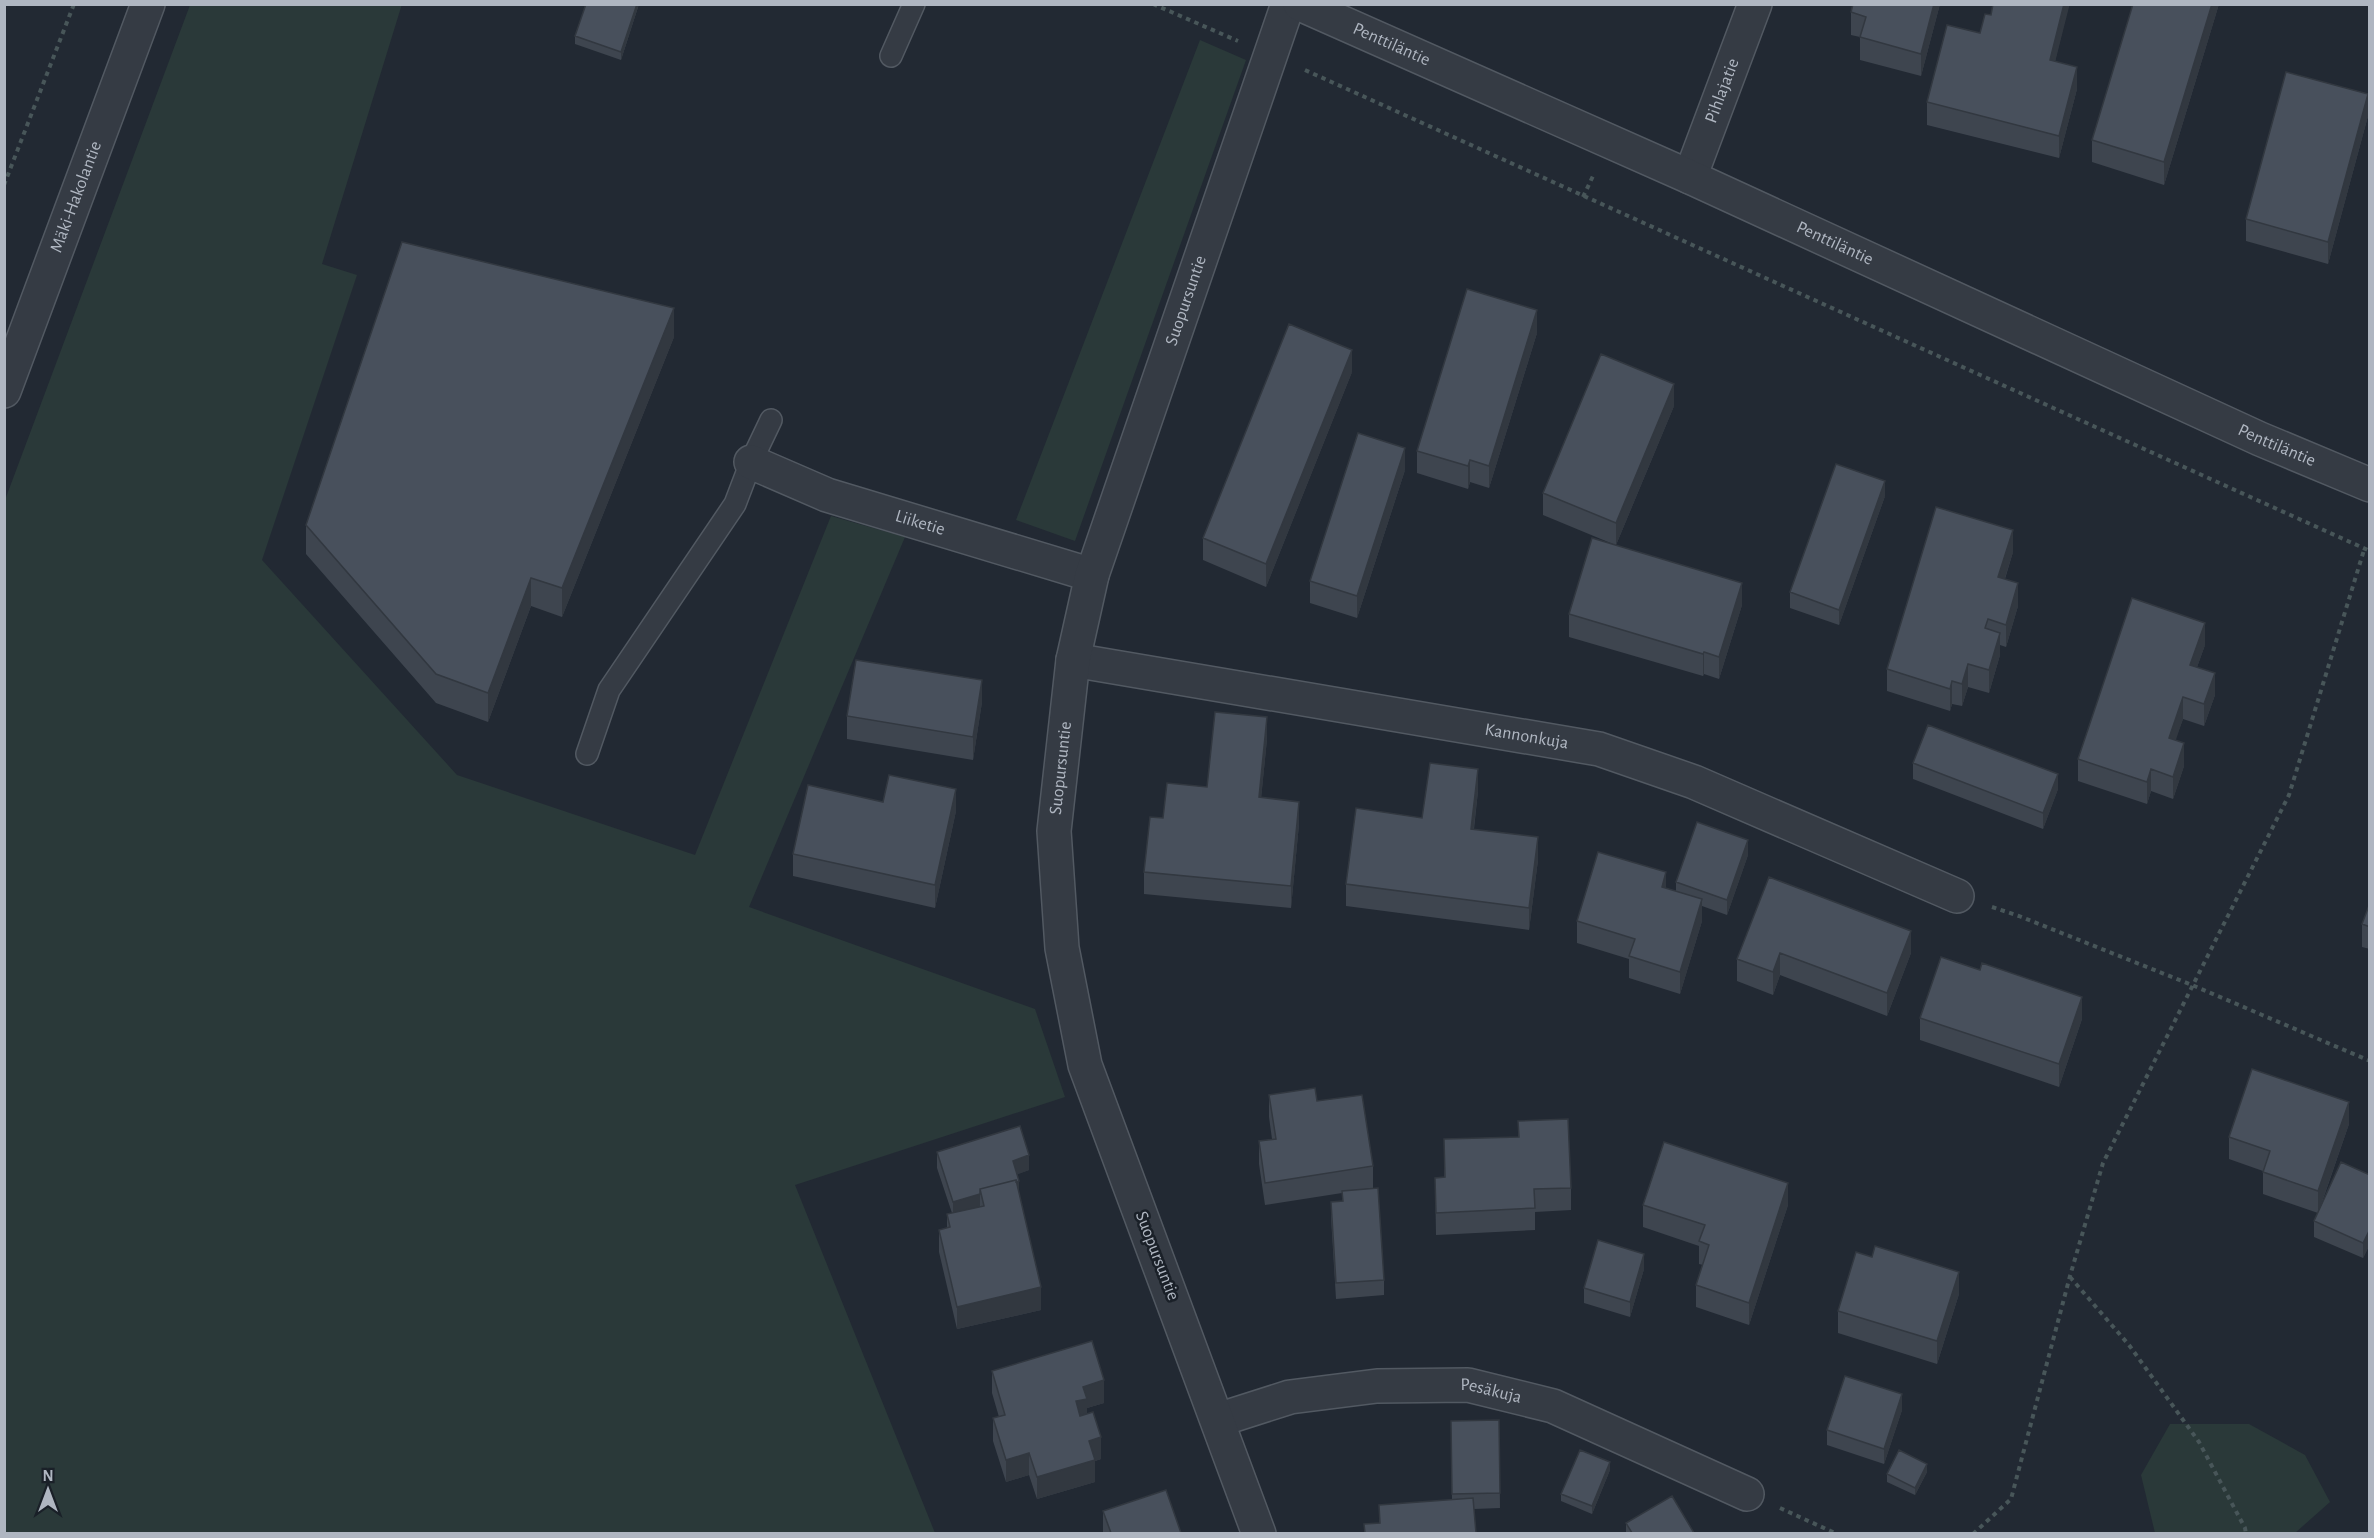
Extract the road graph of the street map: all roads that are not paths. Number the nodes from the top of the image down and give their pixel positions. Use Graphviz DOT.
graph roads {
  1 [pos="148,4"];
  2 [pos="914,4"];
  3 [pos="1288,4"];
  4 [pos="1300,4"];
  5 [pos="1755,4"];
  6 [pos="891,56"];
  7 [pos="1690,177"];
  8 [pos="4,391"];
  9 [pos="771,420"];
  10 [pos="751,462"];
  11 [pos="2370,485"];
  12 [pos="1092,575"];
  13 [pos="1073,660"];
  14 [pos="587,754"];
  15 [pos="1957,896"];
  16 [pos="1218,1420"];
  17 [pos="1747,1494"];
  18 [pos="1259,1533"];
  1 -- 8 [label="street, Mäki-Hakolantie"];
  2 -- 6 [label="lane"];
  3 -- 12 [label="street, Suopursuntie"];
  4 -- 7 [label="street, Penttiläntie"];
  5 -- 7 [label="street, Pihlajatie"];
  7 -- 11 [label="street, Penttiläntie"];
  9 -- 10 [label="lane"];
  10 -- 12 [label="street, Liiketie"];
  10 -- 14 [label="lane"];
  12 -- 13 [label="street, Suopursuntie"];
  13 -- 15 [label="street, Kannonkuja"];
  13 -- 16 [label="street, Suopursuntie"];
  16 -- 17 [label="street, Pesäkuja"];
  16 -- 18 [label="street, Suopursuntie"];
}
